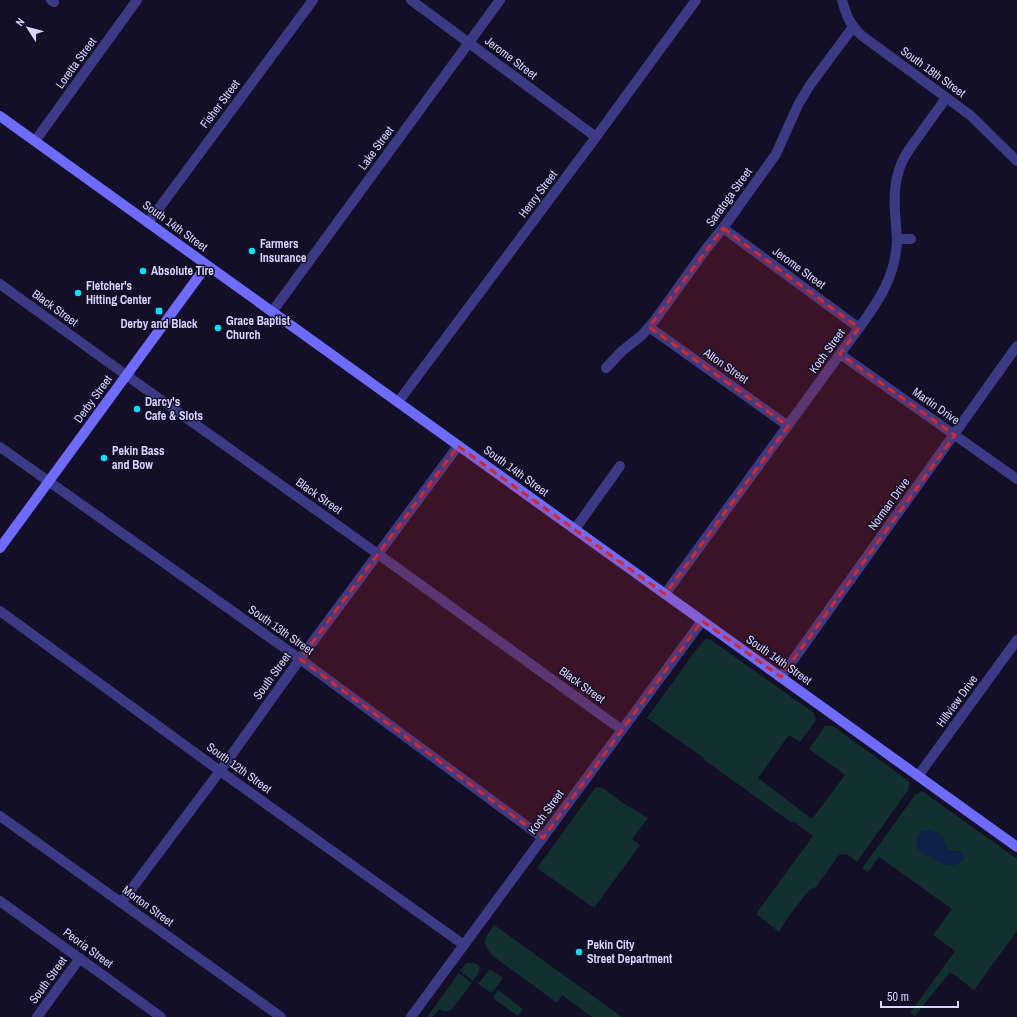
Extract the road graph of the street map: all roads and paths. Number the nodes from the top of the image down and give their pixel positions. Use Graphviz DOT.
graph roads {
  1 [pos="138,0"];
  2 [pos="313,0"];
  3 [pos="410,0"];
  4 [pos="500,0"];
  5 [pos="696,0"];
  6 [pos="842,0"];
  7 [pos="853,27"];
  8 [pos="469,43"];
  9 [pos="946,98"];
  10 [pos="0,116"];
  11 [pos="596,137"];
  12 [pos="35,140"];
  13 [pos="1017,161"];
  14 [pos="148,223"];
  15 [pos="723,228"];
  16 [pos="897,239"];
  17 [pos="911,240"];
  18 [pos="207,265"];
  19 [pos="0,284"];
  20 [pos="272,312"];
  21 [pos="649,327"];
  22 [pos="859,328"];
  23 [pos="1017,346"];
  24 [pos="840,354"];
  25 [pos="606,368"];
  26 [pos="126,375"];
  27 [pos="398,402"];
  28 [pos="788,426"];
  29 [pos="955,434"];
  30 [pos="458,446"];
  31 [pos="0,447"];
  32 [pos="620,466"];
  33 [pos="1017,479"];
  34 [pos="48,482"];
  35 [pos="575,529"];
  36 [pos="0,548"];
  37 [pos="378,554"];
  38 [pos="665,594"];
  39 [pos="0,611"];
  40 [pos="702,621"];
  41 [pos="1017,640"];
  42 [pos="300,659"];
  43 [pos="781,677"];
  44 [pos="622,730"];
  45 [pos="220,771"];
  46 [pos="918,776"];
  47 [pos="0,816"];
  48 [pos="543,838"];
  49 [pos="1017,847"];
  50 [pos="0,901"];
  51 [pos="121,903"];
  52 [pos="464,945"];
  53 [pos="80,958"];
  54 [pos="37,1017"];
  55 [pos="161,1017"];
  56 [pos="281,1017"];
  57 [pos="412,1017"];
  1 -- 12 [label="street, Loretta Street"];
  2 -- 14 [label="street, Fisher Street"];
  3 -- 8 [label="street, Jerome Street"];
  4 -- 8 [label="street, Lake Street"];
  5 -- 11 [label="street, Henry Street"];
  6 -- 7 [label="street, South 18th Street"];
  7 -- 9 [label="street, South 18th Street"];
  7 -- 15 [label="street, Saratoga Street"];
  8 -- 11 [label="street, Jerome Street"];
  8 -- 20 [label="street, Lake Street"];
  9 -- 13 [label="street, South 18th Street"];
  9 -- 16 [label="street, Koch Street"];
  10 -- 12 [label="main road, South 14th Street"];
  11 -- 27 [label="street, Henry Street"];
  12 -- 14 [label="main road, South 14th Street"];
  14 -- 18 [label="main road, South 14th Street"];
  15 -- 21 [label="street, Saratoga Street"];
  15 -- 22 [label="street, Jerome Street"];
  16 -- 17 [label="street"];
  16 -- 22 [label="street, Koch Street"];
  18 -- 20 [label="main road, South 14th Street"];
  18 -- 26 [label="main road, Derby Street"];
  19 -- 26 [label="street, Black Street"];
  20 -- 27 [label="main road, South 14th Street"];
  21 -- 25 [label="street, Saratoga Street"];
  21 -- 28 [label="street, Alton Street"];
  22 -- 24 [label="street, Koch Street"];
  23 -- 29 [label="street, Norman Drive"];
  24 -- 28 [label="street, Koch Street"];
  24 -- 29 [label="street, Martin Drive"];
  26 -- 34 [label="main road, Derby Street"];
  26 -- 37 [label="street, Black Street"];
  27 -- 30 [label="main road, South 14th Street"];
  28 -- 38 [label="street, Koch Street"];
  29 -- 33 [label="street, Martin Drive"];
  29 -- 43 [label="street, Norman Drive"];
  30 -- 35 [label="main road, South 14th Street"];
  30 -- 37 [label="street, South Street"];
  31 -- 34 [label="street, South 13th Street"];
  32 -- 35 [label="street"];
  34 -- 36 [label="main road, Derby Street"];
  34 -- 42 [label="street, South 13th Street"];
  35 -- 38 [label="main road, South 14th Street"];
  37 -- 42 [label="street, South Street"];
  37 -- 44 [label="street, Black Street"];
  38 -- 40 [label="main road, South 14th Street"];
  39 -- 45 [label="street, South 12th Street"];
  40 -- 43 [label="main road, South 14th Street"];
  40 -- 44 [label="street, Koch Street"];
  41 -- 46 [label="street, Hillview Drive"];
  42 -- 45 [label="street, South Street"];
  42 -- 48 [label="street, South 13th Street"];
  43 -- 46 [label="main road, South 14th Street"];
  44 -- 48 [label="street, Koch Street"];
  45 -- 51 [label="street, South Street"];
  45 -- 52 [label="street, South 12th Street"];
  46 -- 49 [label="main road, South 14th Street"];
  47 -- 51 [label="street, Morton Street"];
  48 -- 52 [label="street, Koch Street"];
  50 -- 53 [label="street, Peoria Street"];
  51 -- 56 [label="street, Morton Street"];
  52 -- 57 [label="street, Koch Street"];
  53 -- 54 [label="street, South Street"];
  53 -- 55 [label="street, Peoria Street"];
}
